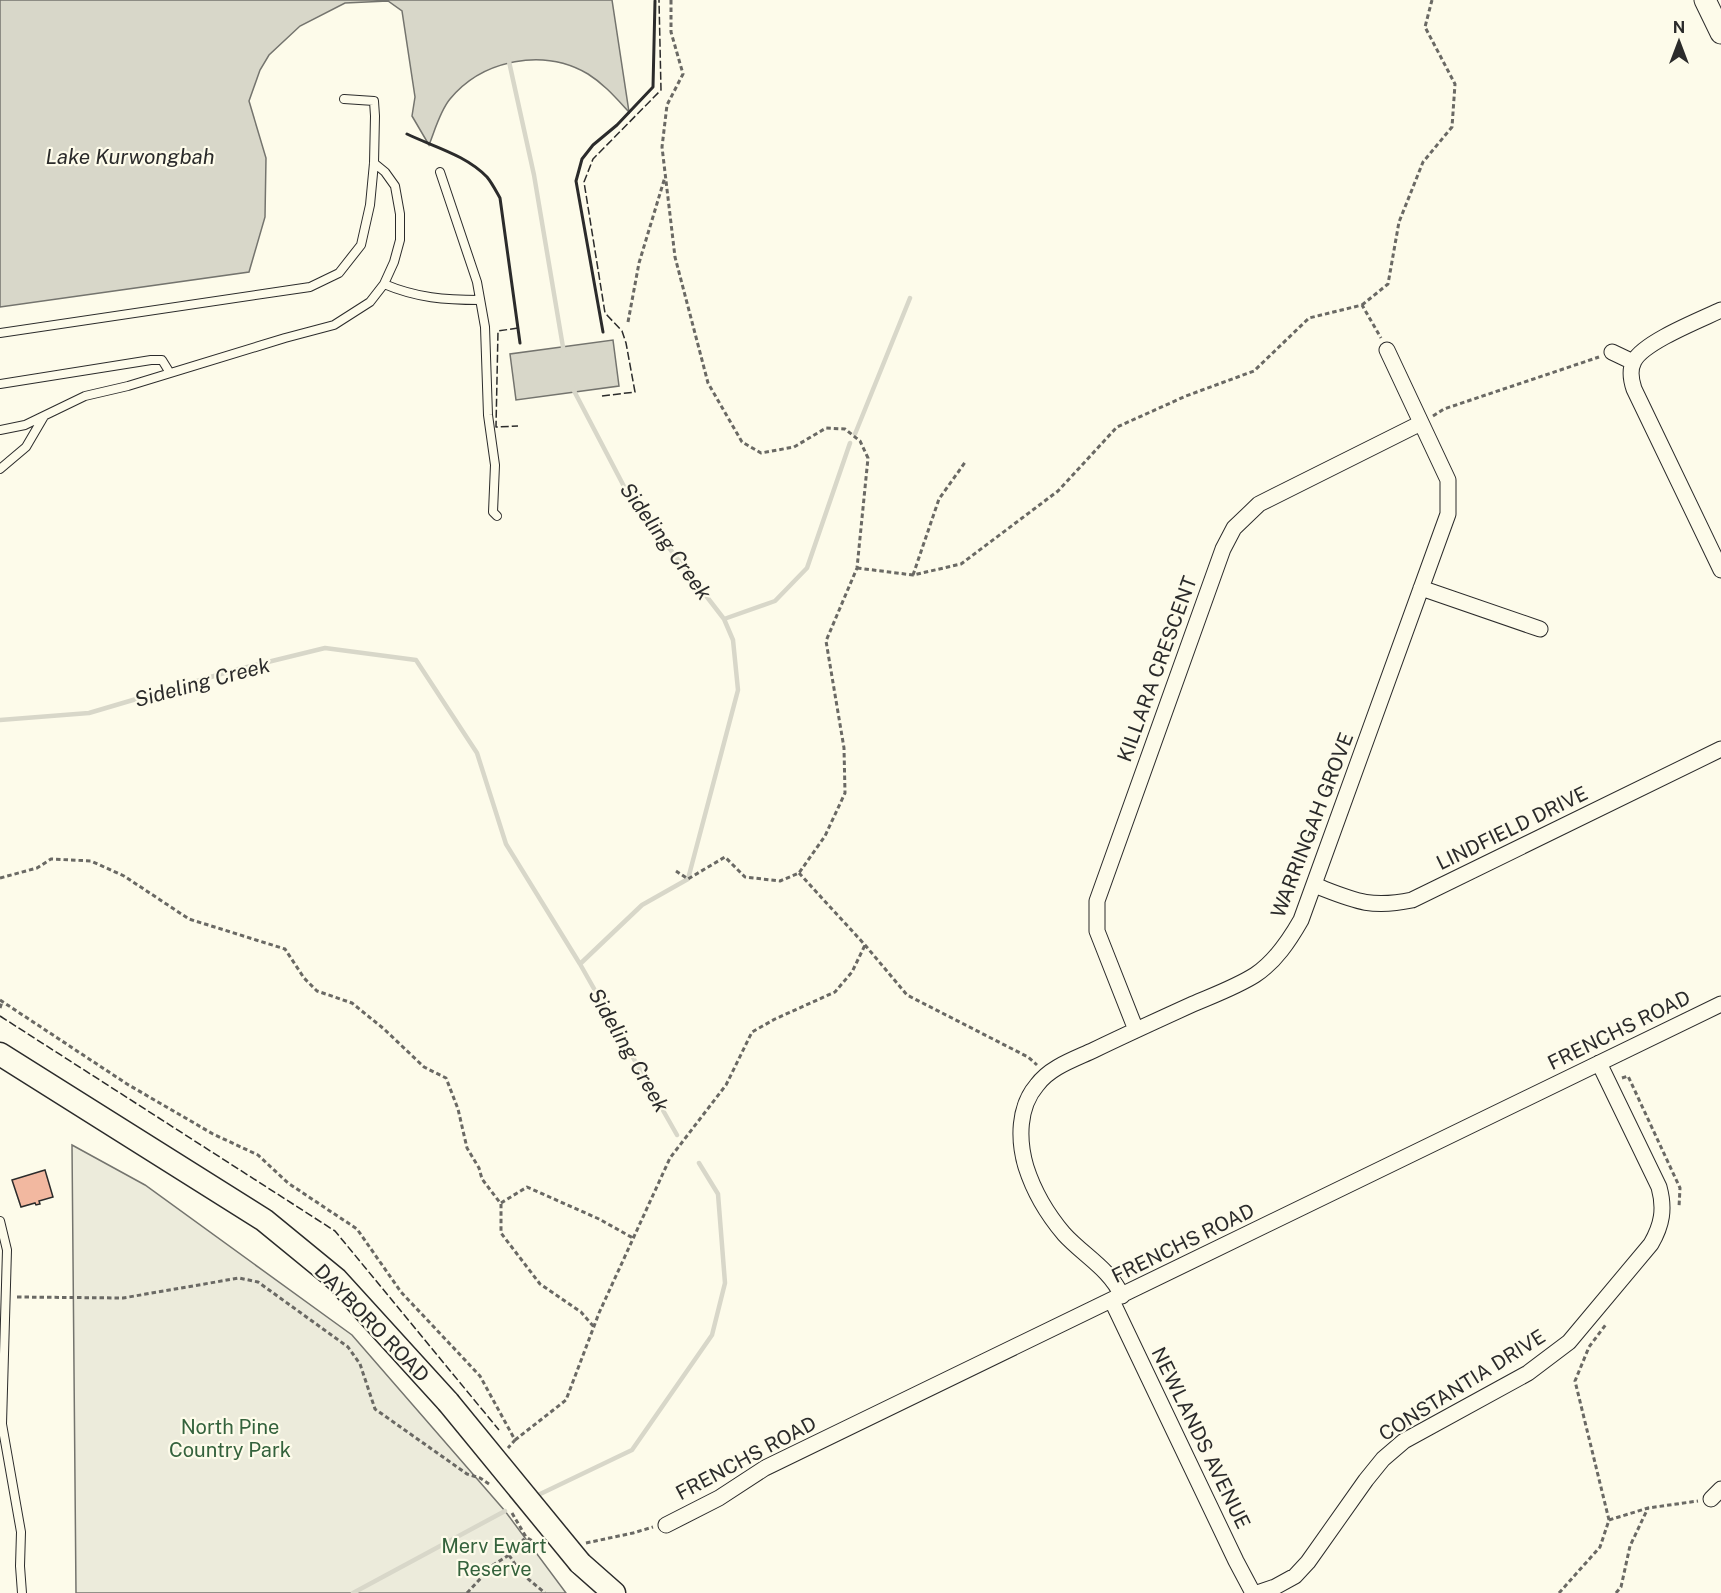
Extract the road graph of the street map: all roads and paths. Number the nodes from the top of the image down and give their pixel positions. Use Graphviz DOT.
graph roads {
  1 [pos="670,0"];
  2 [pos="1432,0"];
  3 [pos="1705,0"];
  4 [pos="1721,33"];
  5 [pos="344,99"];
  6 [pos="374,163"];
  7 [pos="440,172"];
  8 [pos="666,175"];
  9 [pos="384,284"];
  10 [pos="480,300"];
  11 [pos="1362,305"];
  12 [pos="1721,310"];
  13 [pos="628,322"];
  14 [pos="0,333"];
  15 [pos="1387,350"];
  16 [pos="1612,352"];
  17 [pos="1633,362"];
  18 [pos="170,373"];
  19 [pos="0,384"];
  20 [pos="43,417"];
  21 [pos="1421,423"];
  22 [pos="0,430"];
  23 [pos="966,461"];
  24 [pos="0,468"];
  25 [pos="497,516"];
  26 [pos="857,568"];
  27 [pos="1721,570"];
  28 [pos="913,575"];
  29 [pos="1420,588"];
  30 [pos="1540,629"];
  31 [pos="1721,749"];
  32 [pos="676,871"];
  33 [pos="799,873"];
  34 [pos="0,878"];
  35 [pos="1314,885"];
  36 [pos="865,945"];
  37 [pos="1,1001"];
  38 [pos="1721,1004"];
  39 [pos="0,1008"];
  40 [pos="1136,1030"];
  41 [pos="0,1054"];
  42 [pos="1599,1063"];
  43 [pos="1048,1073"];
  44 [pos="1610,1084"];
  45 [pos="501,1204"];
  46 [pos="1678,1217"];
  47 [pos="0,1221"];
  48 [pos="633,1238"];
  49 [pos="6,1297"];
  50 [pos="1117,1299"];
  51 [pos="1610,1319"];
  52 [pos="594,1327"];
  53 [pos="515,1440"];
  54 [pos="501,1455"];
  55 [pos="496,1490"];
  56 [pos="1716,1494"];
  57 [pos="1648,1508"];
  58 [pos="1609,1520"];
  59 [pos="666,1525"];
  60 [pos="526,1538"];
  61 [pos="509,1555"];
  62 [pos="580,1563"];
  63 [pos="22,1593"];
  64 [pos="467,1593"];
  65 [pos="545,1593"];
  66 [pos="600,1593"];
  67 [pos="614,1593"];
  68 [pos="1255,1593"];
  69 [pos="1559,1593"];
  70 [pos="1616,1593"];
  1 -- 8 [label="path"];
  2 -- 11 [label="path"];
  3 -- 4 [label="main road"];
  5 -- 6 [label="lane"];
  6 -- 9 [label="lane"];
  6 -- 14 [label="lane"];
  7 -- 10 [label="lane"];
  8 -- 13 [label="path"];
  8 -- 26 [label="path"];
  9 -- 10 [label="lane"];
  9 -- 18 [label="lane"];
  10 -- 25 [label="lane"];
  11 -- 15 [label="path"];
  11 -- 28 [label="path"];
  12 -- 17 [label="street"];
  15 -- 21 [label="street, WARRINGAH GROVE"];
  16 -- 17 [label="street"];
  16 -- 21 [label="path"];
  17 -- 27 [label="street"];
  18 -- 19 [label="lane"];
  18 -- 20 [label="lane"];
  20 -- 22 [label="lane"];
  20 -- 24 [label="lane"];
  21 -- 29 [label="street, WARRINGAH GROVE"];
  21 -- 40 [label="street, KILLARA CRESCENT"];
  23 -- 28 [label="path"];
  26 -- 28 [label="path"];
  26 -- 33 [label="path"];
  29 -- 30 [label="street"];
  29 -- 35 [label="street, WARRINGAH GROVE"];
  31 -- 35 [label="street, LINDFIELD DRIVE"];
  32 -- 33 [label="path"];
  33 -- 36 [label="path"];
  34 -- 45 [label="path"];
  35 -- 40 [label="street, WARRINGAH GROVE"];
  36 -- 43 [label="path"];
  36 -- 48 [label="path"];
  37 -- 39 [label="path"];
  37 -- 53 [label="path"];
  38 -- 42 [label="street, FRENCHS ROAD"];
  40 -- 43 [label="street, WARRINGAH GROVE"];
  41 -- 62 [label="main road, DAYBORO ROAD, bridge"];
  42 -- 44 [label="street, CONSTANTIA DRIVE"];
  42 -- 50 [label="street, FRENCHS ROAD"];
  43 -- 50 [label="street, WARRINGAH GROVE"];
  44 -- 46 [label="path"];
  44 -- 68 [label="street, CONSTANTIA DRIVE"];
  45 -- 48 [label="path"];
  45 -- 52 [label="path"];
  47 -- 49 [label="lane"];
  48 -- 52 [label="path"];
  49 -- 55 [label="path"];
  49 -- 63 [label="lane"];
  50 -- 59 [label="street, FRENCHS ROAD"];
  50 -- 68 [label="street, NEWLANDS AVENUE"];
  51 -- 58 [label="path"];
  52 -- 53 [label="path"];
  53 -- 54 [label="path"];
  56 -- 57 [label="path"];
  57 -- 58 [label="path"];
  57 -- 70 [label="path"];
  58 -- 69 [label="path"];
  60 -- 61 [label="path"];
  61 -- 64 [label="path"];
  61 -- 65 [label="path"];
  62 -- 66 [label="main road, DAYBORO ROAD"];
  62 -- 67 [label="main road, DAYBORO ROAD"];
}
